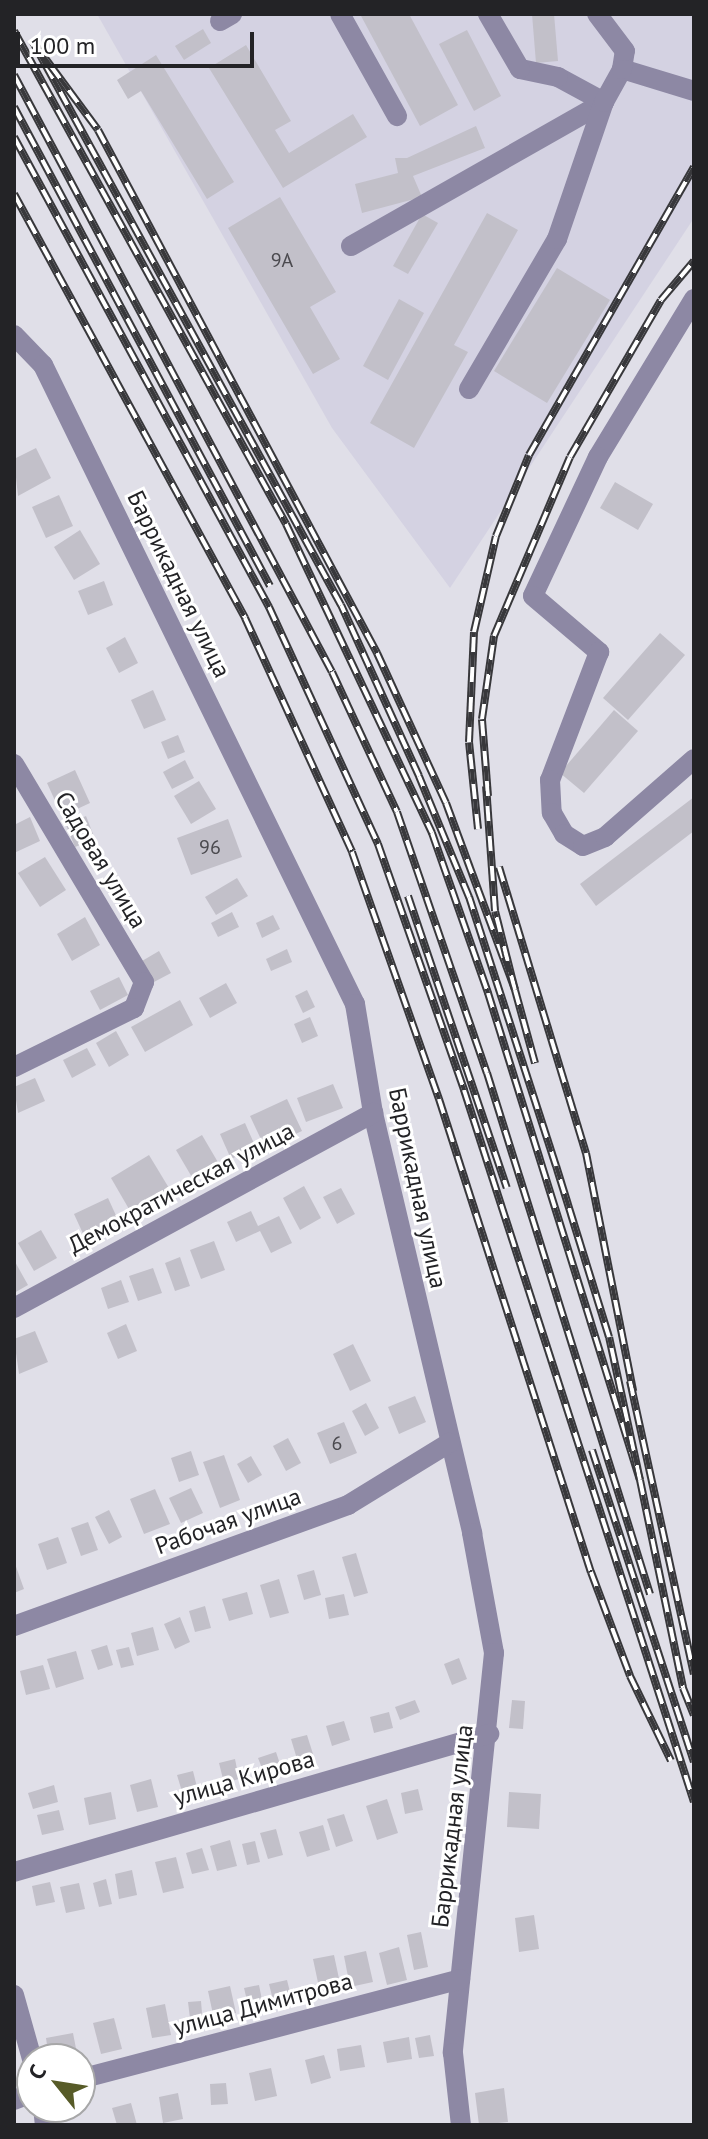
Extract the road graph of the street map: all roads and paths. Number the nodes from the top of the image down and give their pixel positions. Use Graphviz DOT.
graph roads {
  1 [pos="340,14"];
  2 [pos="488,14"];
  3 [pos="597,14"];
  4 [pos="622,69"];
  5 [pos="694,91"];
  6 [pos="604,102"];
  7 [pos="397,116"];
  8 [pos="351,246"];
  9 [pos="694,299"];
  10 [pos="14,335"];
  11 [pos="469,389"];
  12 [pos="694,759"];
  13 [pos="14,764"];
  14 [pos="14,1067"];
  15 [pos="373,1113"];
  16 [pos="14,1308"];
  17 [pos="449,1443"];
  18 [pos="14,1626"];
  19 [pos="489,1734"];
  20 [pos="14,1872"];
  21 [pos="460,1979"];
  22 [pos="14,1995"];
  23 [pos="28,2043"];
  24 [pos="96,2075"];
  25 [pos="461,2125"];
  1 -- 7 [label="street"];
  2 -- 6 [label="street"];
  3 -- 4 [label="street"];
  4 -- 5 [label="street"];
  4 -- 6 [label="street"];
  6 -- 8 [label="street"];
  6 -- 11 [label="street"];
  9 -- 12 [label="street"];
  10 -- 15 [label="street, Баррикадная улица"];
  13 -- 14 [label="street, Садовая улица"];
  15 -- 16 [label="street, Демократическая улица"];
  15 -- 17 [label="street, Баррикадная улица"];
  17 -- 18 [label="street, Рабочая улица"];
  17 -- 19 [label="street, Баррикадная улица"];
  19 -- 20 [label="street, улица Кирова"];
  19 -- 21 [label="street, Баррикадная улица"];
  21 -- 24 [label="street, улица Димитрова"];
  21 -- 25 [label="street, Баррикадная улица"];
  22 -- 23 [label="street"];
}
